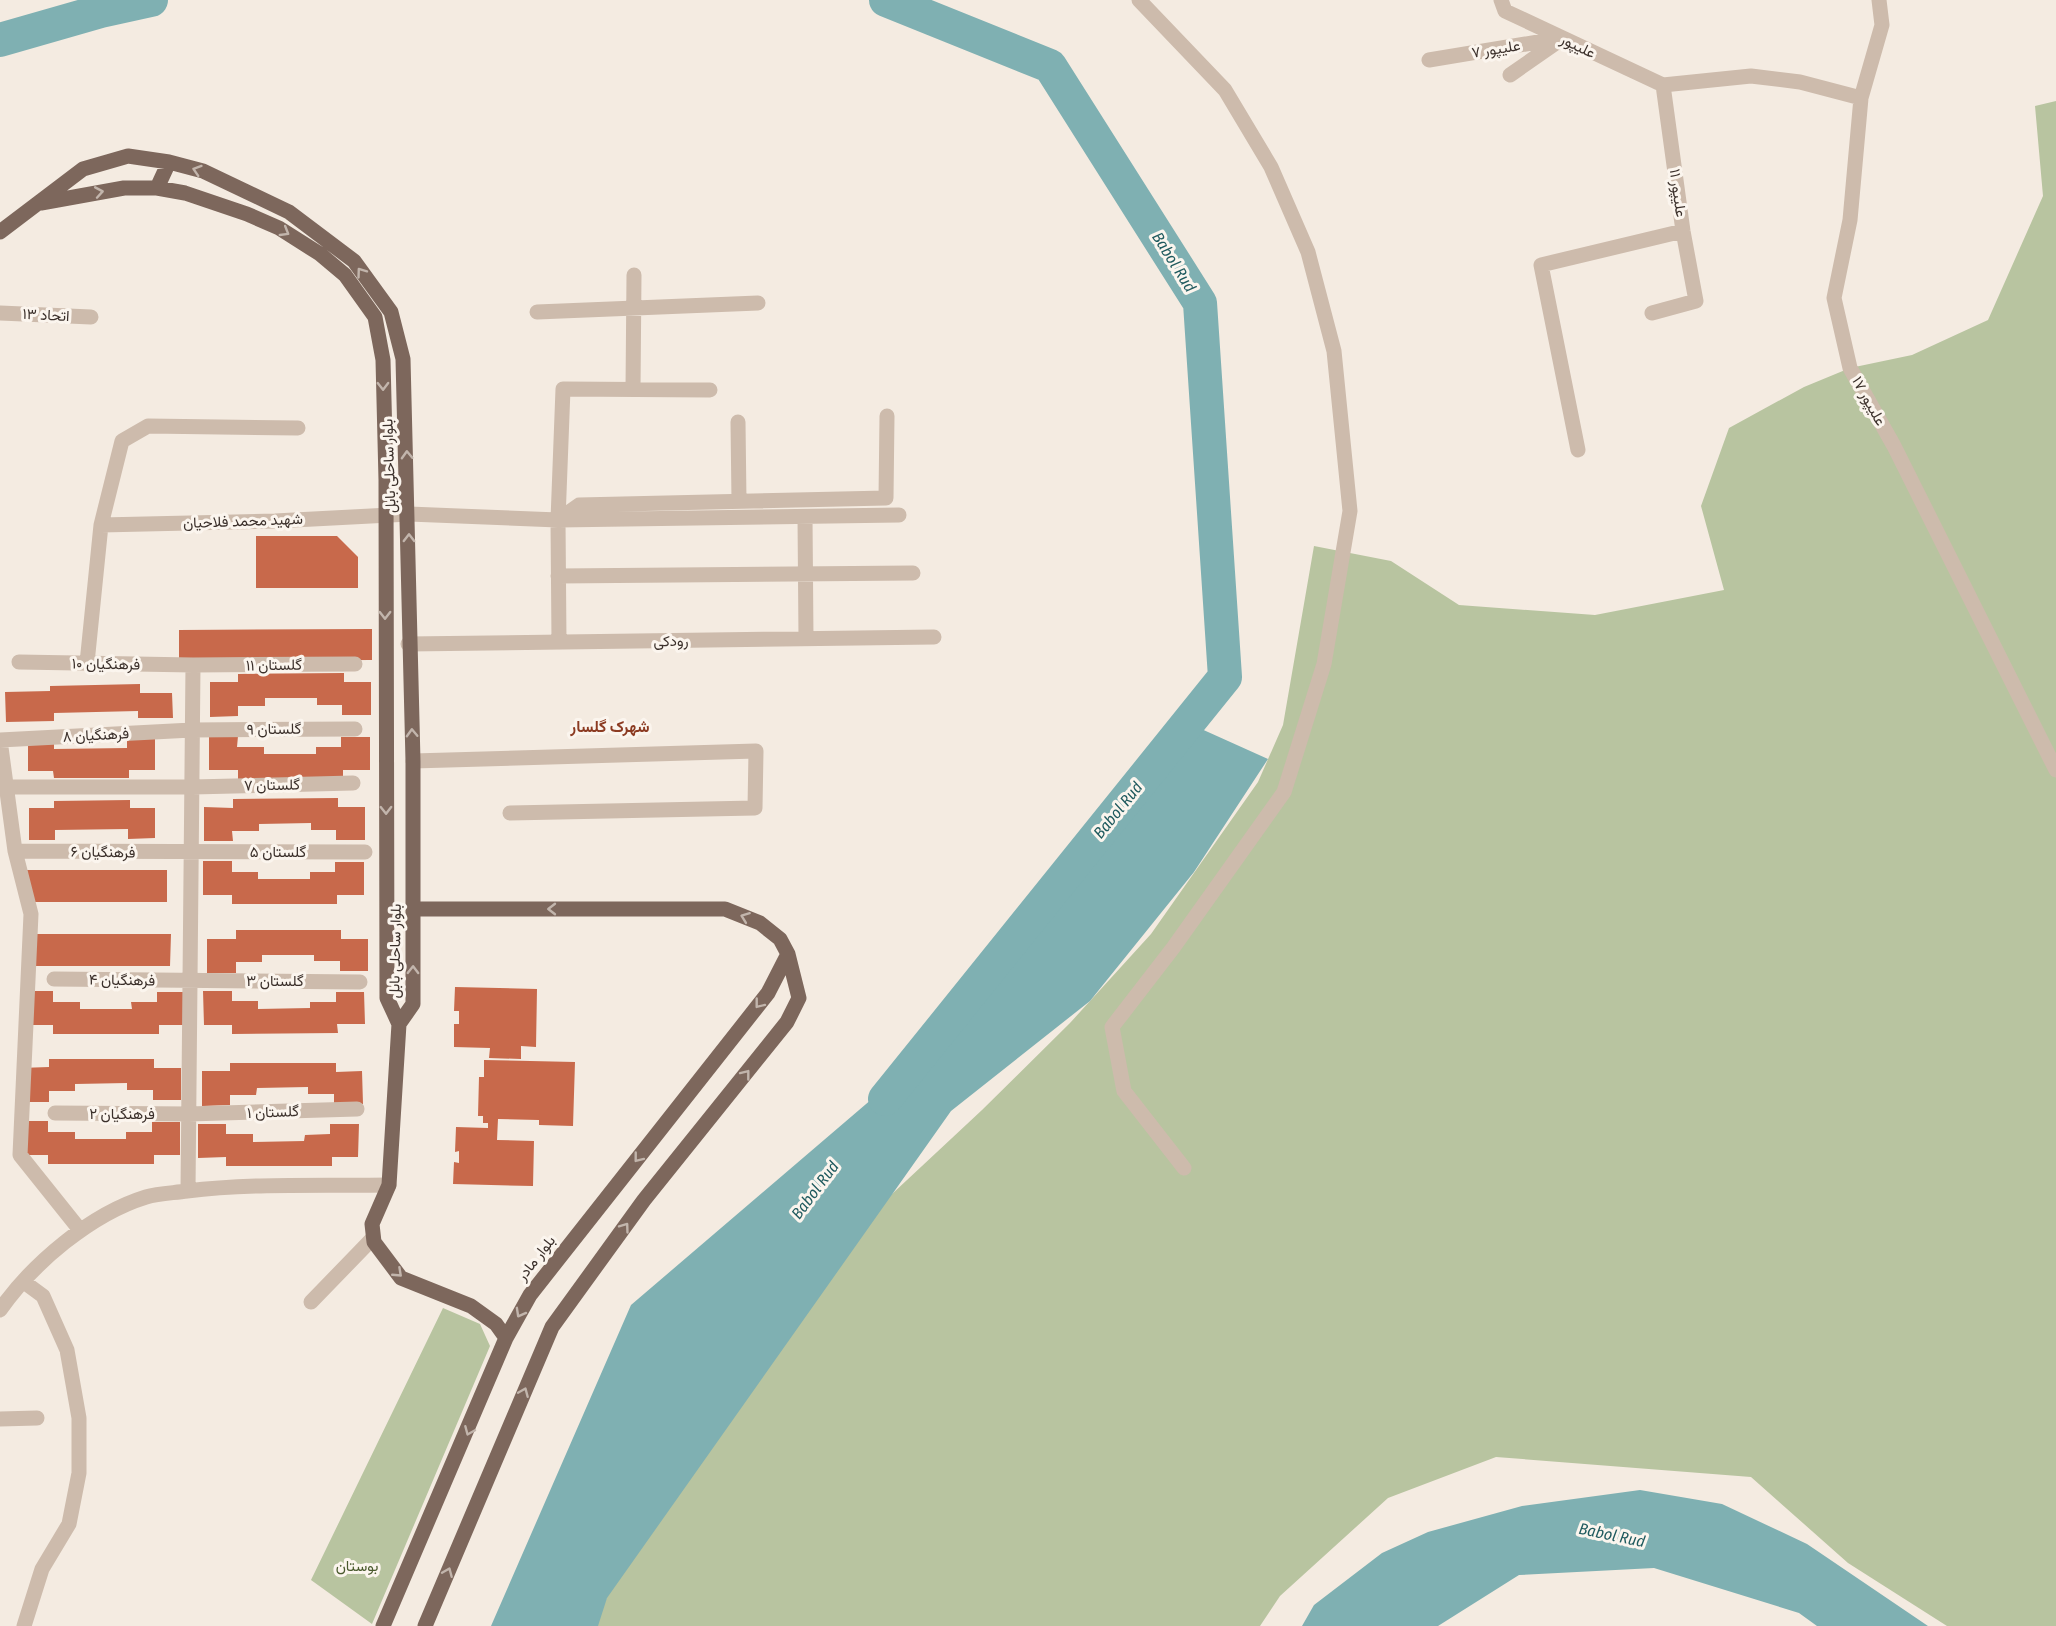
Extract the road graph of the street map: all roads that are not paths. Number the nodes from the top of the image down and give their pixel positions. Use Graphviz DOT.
graph roads {
  1 [pos="1138,0"];
  2 [pos="1501,0"];
  3 [pos="1879,0"];
  4 [pos="1562,38"];
  5 [pos="1429,60"];
  6 [pos="1510,75"];
  7 [pos="1663,85"];
  8 [pos="1861,98"];
  9 [pos="169,162"];
  10 [pos="157,188"];
  11 [pos="41,203"];
  12 [pos="1683,231"];
  13 [pos="0,232"];
  14 [pos="634,275"];
  15 [pos="758,303"];
  16 [pos="633,306"];
  17 [pos="537,312"];
  18 [pos="0,313"];
  19 [pos="1652,313"];
  20 [pos="91,318"];
  21 [pos="633,389"];
  22 [pos="710,390"];
  23 [pos="887,416"];
  24 [pos="738,422"];
  25 [pos="298,428"];
  26 [pos="1578,450"];
  27 [pos="739,501"];
  28 [pos="385,514"];
  29 [pos="409,514"];
  30 [pos="898,515"];
  31 [pos="805,517"];
  32 [pos="558,520"];
  33 [pos="101,525"];
  34 [pos="913,573"];
  35 [pos="805,574"];
  36 [pos="558,576"];
  37 [pos="934,637"];
  38 [pos="806,639"];
  39 [pos="559,642"];
  40 [pos="408,645"];
  41 [pos="19,662"];
  42 [pos="87,663"];
  43 [pos="355,664"];
  44 [pos="193,665"];
  45 [pos="355,729"];
  46 [pos="192,730"];
  47 [pos="0,740"];
  48 [pos="413,761"];
  49 [pos="2056,770"];
  50 [pos="353,783"];
  51 [pos="6,787"];
  52 [pos="192,787"];
  53 [pos="510,813"];
  54 [pos="15,850"];
  55 [pos="364,852"];
  56 [pos="191,853"];
  57 [pos="414,909"];
  58 [pos="788,954"];
  59 [pos="54,979"];
  60 [pos="190,980"];
  61 [pos="360,982"];
  62 [pos="399,1024"];
  63 [pos="357,1109"];
  64 [pos="56,1113"];
  65 [pos="189,1114"];
  66 [pos="1184,1168"];
  67 [pos="389,1185"];
  68 [pos="188,1191"];
  69 [pos="80,1230"];
  70 [pos="373,1238"];
  71 [pos="24,1282"];
  72 [pos="5,1293"];
  73 [pos="312,1302"];
  74 [pos="0,1310"];
  75 [pos="506,1338"];
  76 [pos="37,1418"];
  77 [pos="0,1419"];
  78 [pos="24,1626"];
  79 [pos="383,1626"];
  80 [pos="425,1626"];
  1 -- 66 [label="street"];
  2 -- 4 [label="street, علیپور"];
  3 -- 8 [label="street, علیپور ۱۷"];
  4 -- 5 [label="street, علیپور ۷"];
  4 -- 6 [label="street"];
  4 -- 7 [label="street, علیپور"];
  7 -- 8 [label="street"];
  7 -- 12 [label="street, علیپور ۱۱"];
  8 -- 49 [label="street, علیپور ۱۷"];
  9 -- 10 [label="main road"];
  9 -- 11 [label="main road, بلوار ساحلی بابل"];
  29 -- 9 [label="main road, بلوار ساحلی بابل, one-way"];
  11 -- 10 [label="main road, بلوار ساحلی بابل, one-way"];
  10 -- 28 [label="main road, بلوار ساحلی بابل, one-way"];
  11 -- 13 [label="main road, بلوار ساحلی بابل"];
  12 -- 19 [label="street, علیپور ۱۱"];
  12 -- 26 [label="street"];
  14 -- 16 [label="street"];
  15 -- 16 [label="street"];
  16 -- 17 [label="street"];
  16 -- 21 [label="street"];
  18 -- 20 [label="street, اتحاد ۱۳"];
  21 -- 22 [label="street"];
  21 -- 32 [label="street"];
  23 -- 27 [label="street"];
  24 -- 27 [label="street"];
  25 -- 33 [label="street"];
  27 -- 32 [label="street"];
  28 -- 29 [label="street, شهید محمد فلاحیان"];
  28 -- 33 [label="street, شهید محمد فلاحیان"];
  28 -- 62 [label="main road, بلوار ساحلی بابل, one-way"];
  29 -- 32 [label="street, شهید محمد فلاحیان"];
  40 -- 29 [label="main road, بلوار ساحلی بابل, one-way"];
  30 -- 31 [label="street, شهید محمد فلاحیان"];
  31 -- 32 [label="street, شهید محمد فلاحیان"];
  31 -- 35 [label="street"];
  32 -- 36 [label="street"];
  33 -- 42 [label="street"];
  34 -- 35 [label="street"];
  35 -- 36 [label="street"];
  35 -- 38 [label="street"];
  36 -- 39 [label="street"];
  37 -- 38 [label="street, رودکی"];
  38 -- 39 [label="street, رودکی"];
  39 -- 40 [label="street, رودکی"];
  48 -- 40 [label="main road, بلوار ساحلی بابل, one-way"];
  41 -- 42 [label="street, فرهنگیان ۱۰"];
  42 -- 44 [label="street, فرهنگیان ۱۰"];
  43 -- 44 [label="street, گلستان ۱۱"];
  44 -- 46 [label="street"];
  45 -- 46 [label="street, گلستان ۹"];
  46 -- 47 [label="street, فرهنگیان ۸"];
  46 -- 52 [label="street"];
  47 -- 51 [label="street"];
  48 -- 53 [label="street"];
  48 -- 57 [label="main road, بلوار ساحلی بابل"];
  50 -- 52 [label="street, گلستان ۷"];
  51 -- 52 [label="street, گلستان ۷"];
  51 -- 54 [label="street"];
  52 -- 56 [label="street"];
  54 -- 56 [label="street, فرهنگیان ۶"];
  54 -- 69 [label="street"];
  55 -- 56 [label="street, گلستان ۵"];
  56 -- 60 [label="street"];
  58 -- 57 [label="main road, one-way"];
  62 -- 57 [label="main road, بلوار ساحلی بابل, one-way"];
  58 -- 75 [label="main road, بلوار مادر, one-way"];
  80 -- 58 [label="main road, one-way"];
  59 -- 60 [label="street, فرهنگیان ۴"];
  60 -- 61 [label="street, گلستان ۳"];
  60 -- 65 [label="street"];
  62 -- 67 [label="main road"];
  63 -- 65 [label="street, گلستان ۱"];
  64 -- 65 [label="street, فرهنگیان ۲"];
  65 -- 68 [label="street"];
  67 -- 68 [label="street"];
  67 -- 70 [label="main road"];
  68 -- 69 [label="street"];
  69 -- 71 [label="street"];
  70 -- 73 [label="street"];
  70 -- 75 [label="main road, one-way"];
  71 -- 72 [label="street"];
  71 -- 78 [label="street"];
  72 -- 74 [label="street"];
  75 -- 79 [label="main road, بلوار مادر, one-way"];
  76 -- 77 [label="street"];
}
